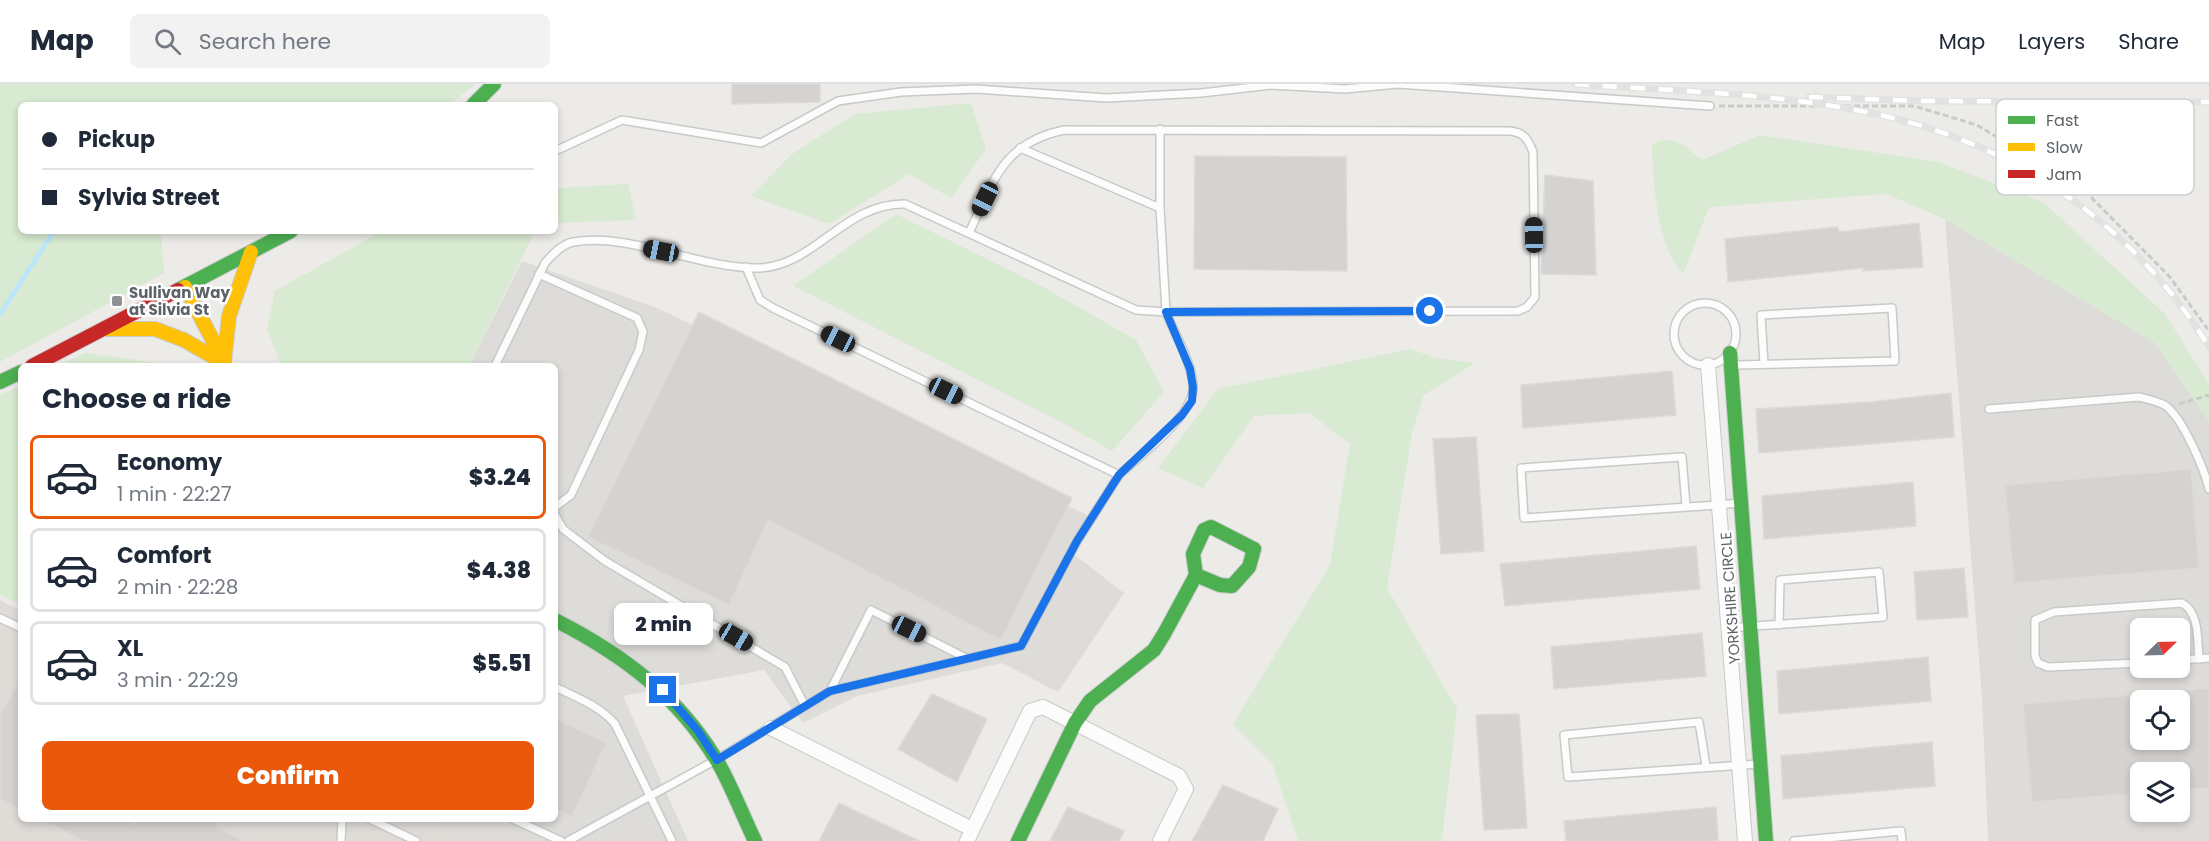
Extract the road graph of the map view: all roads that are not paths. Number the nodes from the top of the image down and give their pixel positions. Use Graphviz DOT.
graph roads {
  1 [pos="494,84"];
  2 [pos="476,102"];
  3 [pos="1710,106"];
  4 [pos="1160,129"];
  5 [pos="1020,148"];
  6 [pos="558,150"];
  7 [pos="1160,208"];
  8 [pos="969,233"];
  9 [pos="285,234"];
  10 [pos="251,252"];
  11 [pos="746,267"];
  12 [pos="539,274"];
  13 [pos="184,287"];
  14 [pos="1166,312"];
  15 [pos="103,329"];
  16 [pos="1728,359"];
  17 [pos="38,363"];
  18 [pos="222,363"];
  19 [pos="224,363"];
  20 [pos="225,363"];
  21 [pos="496,363"];
  22 [pos="1764,364"];
  23 [pos="1708,365"];
  24 [pos="18,373"];
  25 [pos="0,382"];
  26 [pos="1989,408"];
  27 [pos="1119,475"];
  28 [pos="2209,489"];
  29 [pos="1740,503"];
  30 [pos="558,505"];
  31 [pos="1718,505"];
  32 [pos="1686,506"];
  33 [pos="558,520"];
  34 [pos="1196,575"];
  35 [pos="0,618"];
  36 [pos="558,622"];
  37 [pos="1779,625"];
  38 [pos="18,627"];
  39 [pos="1748,627"];
  40 [pos="1728,628"];
  41 [pos="966,658"];
  42 [pos="2209,658"];
  43 [pos="2190,659"];
  44 [pos="2199,659"];
  45 [pos="2130,663"];
  46 [pos="558,689"];
  47 [pos="830,691"];
  48 [pos="805,706"];
  49 [pos="1075,723"];
  50 [pos="771,728"];
  51 [pos="717,760"];
  52 [pos="1759,764"];
  53 [pos="1738,765"];
  54 [pos="1706,766"];
  55 [pos="650,796"];
  56 [pos="342,822"];
  57 [pos="376,822"];
  58 [pos="520,822"];
  59 [pos="969,835"];
  60 [pos="341,841"];
  61 [pos="416,841"];
  62 [pos="561,841"];
  63 [pos="568,841"];
  64 [pos="672,841"];
  65 [pos="755,841"];
  66 [pos="1018,841"];
  67 [pos="1160,841"];
  68 [pos="1745,841"];
  69 [pos="1766,841"];
  70 [pos="1794,841"];
  71 [pos="1902,841"];
  1 -- 2 [label="street"];
  3 -- 6 [label="lane"];
  4 -- 5 [label="lane"];
  4 -- 7 [label="lane"];
  4 -- 14 [label="lane"];
  5 -- 7 [label="lane"];
  5 -- 8 [label="lane"];
  7 -- 14 [label="lane"];
  8 -- 11 [label="lane"];
  8 -- 14 [label="lane"];
  9 -- 10 [label="street"];
  10 -- 13 [label="street"];
  10 -- 20 [label="street"];
  11 -- 12 [label="lane"];
  11 -- 27 [label="lane"];
  12 -- 21 [label="lane"];
  12 -- 30 [label="lane"];
  13 -- 15 [label="street"];
  13 -- 19 [label="street"];
  14 -- 27 [label="lane"];
  15 -- 17 [label="street"];
  15 -- 18 [label="street"];
  16 -- 22 [label="lane"];
  16 -- 23 [label="lane"];
  16 -- 23 [label="lane"];
  16 -- 29 [label="street, YORKSHIRE CIRCLE"];
  22 -- 22 [label="lane"];
  23 -- 31 [label="street, YORKSHIRE CIRCLE"];
  24 -- 25 [label="street"];
  26 -- 28 [label="lane"];
  27 -- 41 [label="lane"];
  29 -- 31 [label="lane"];
  29 -- 39 [label="street, YORKSHIRE CIRCLE"];
  31 -- 32 [label="lane"];
  31 -- 40 [label="street, YORKSHIRE CIRCLE"];
  32 -- 32 [label="lane"];
  33 -- 48 [label="lane"];
  34 -- 34 [label="street"];
  34 -- 49 [label="street"];
  35 -- 38 [label="lane"];
  36 -- 51 [label="street"];
  37 -- 37 [label="lane"];
  37 -- 39 [label="lane"];
  39 -- 40 [label="lane"];
  39 -- 52 [label="street, YORKSHIRE CIRCLE"];
  40 -- 53 [label="street, YORKSHIRE CIRCLE"];
  41 -- 47 [label="lane"];
  41 -- 47 [label="lane"];
  42 -- 44 [label="lane"];
  43 -- 44 [label="lane"];
  44 -- 45 [label="lane"];
  46 -- 55 [label="lane"];
  47 -- 48 [label="lane"];
  48 -- 50 [label="lane"];
  49 -- 59 [label="street"];
  49 -- 66 [label="street"];
  49 -- 67 [label="street"];
  50 -- 51 [label="lane"];
  50 -- 59 [label="street"];
  51 -- 55 [label="lane"];
  51 -- 65 [label="street"];
  52 -- 53 [label="lane"];
  52 -- 69 [label="street, YORKSHIRE CIRCLE"];
  53 -- 54 [label="lane"];
  53 -- 68 [label="street, YORKSHIRE CIRCLE"];
  54 -- 54 [label="lane"];
  55 -- 63 [label="lane"];
  55 -- 64 [label="lane"];
  56 -- 60 [label="lane"];
  57 -- 61 [label="lane"];
  58 -- 62 [label="lane"];
  70 -- 71 [label="lane"];
}
